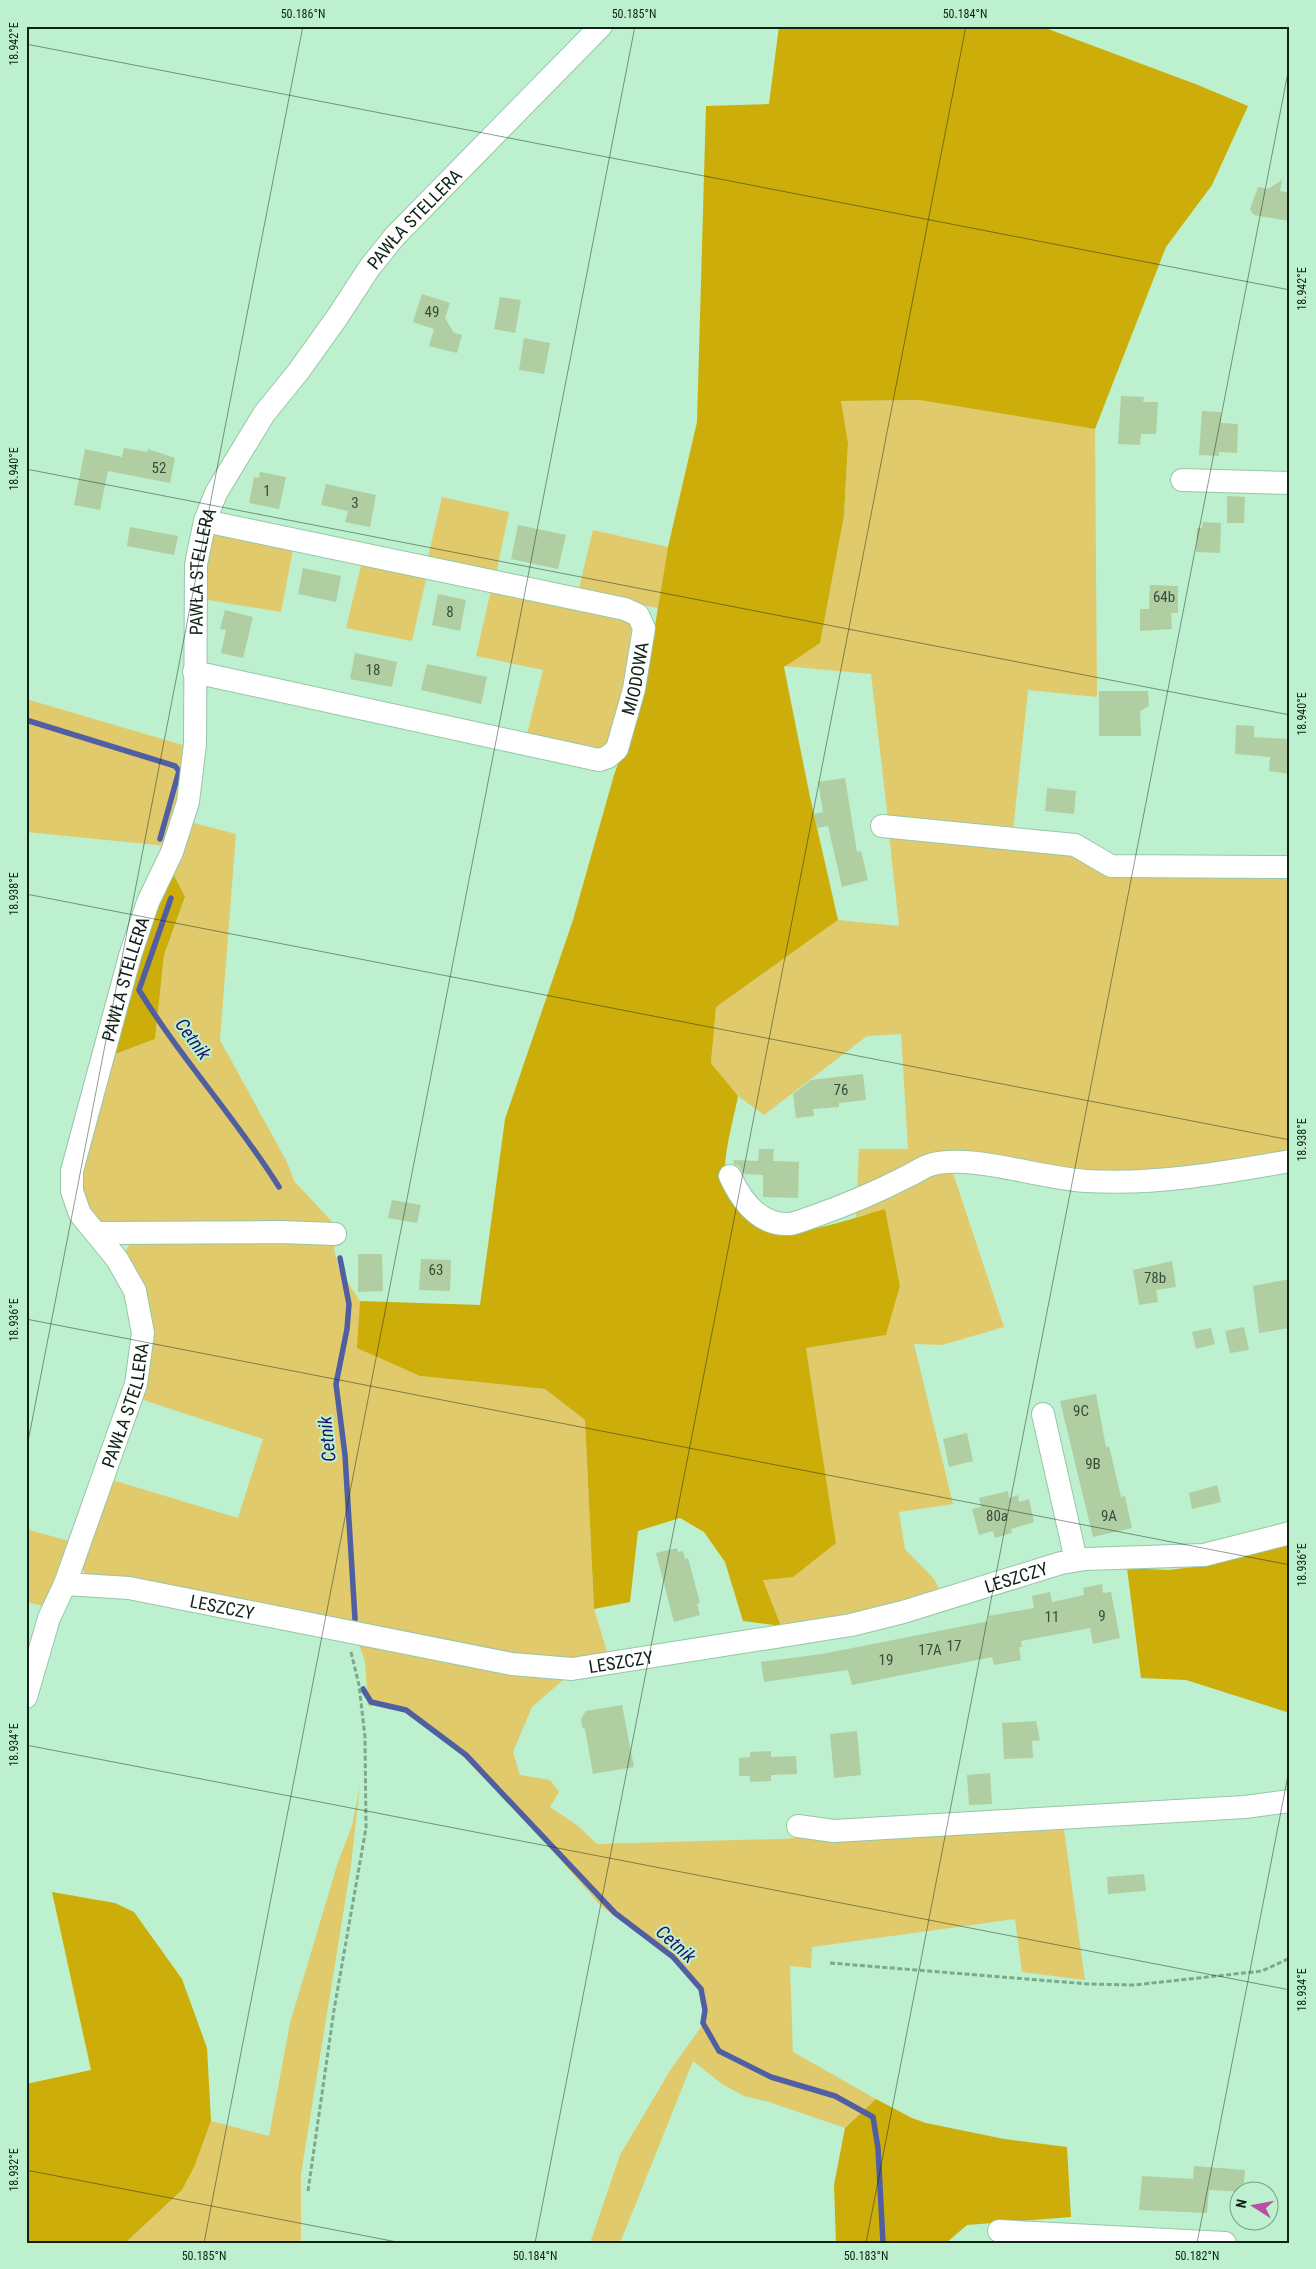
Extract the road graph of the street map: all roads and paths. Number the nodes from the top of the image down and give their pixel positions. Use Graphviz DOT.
graph roads {
  1 [pos="601,26"];
  2 [pos="1182,480"];
  3 [pos="1290,483"];
  4 [pos="205,521"];
  5 [pos="194,672"];
  6 [pos="882,826"];
  7 [pos="1290,867"];
  8 [pos="1290,1161"];
  9 [pos="730,1176"];
  10 [pos="97,1233"];
  11 [pos="335,1234"];
  12 [pos="1043,1414"];
  13 [pos="1290,1533"];
  14 [pos="1076,1560"];
  15 [pos="65,1584"];
  16 [pos="346,1631"];
  17 [pos="26,1697"];
  18 [pos="1290,1801"];
  19 [pos="798,1826"];
  20 [pos="1290,1958"];
  21 [pos="830,1963"];
  22 [pos="308,2191"];
  23 [pos="999,2231"];
  24 [pos="1225,2243"];
  1 -- 4 [label="street, PAWŁA STELLERA"];
  2 -- 3 [label="street"];
  4 -- 5 [label="street, PAWŁA STELLERA"];
  4 -- 5 [label="street, MIODOWA"];
  5 -- 10 [label="street, PAWŁA STELLERA"];
  6 -- 7 [label="street"];
  8 -- 9 [label="street"];
  10 -- 11 [label="street"];
  10 -- 15 [label="street, PAWŁA STELLERA"];
  12 -- 14 [label="street"];
  13 -- 14 [label="street, LESZCZY"];
  14 -- 16 [label="street, LESZCZY"];
  15 -- 16 [label="street, LESZCZY"];
  15 -- 17 [label="street"];
  16 -- 22 [label="path"];
  18 -- 19 [label="street"];
  20 -- 21 [label="path"];
  23 -- 24 [label="street"];
}
